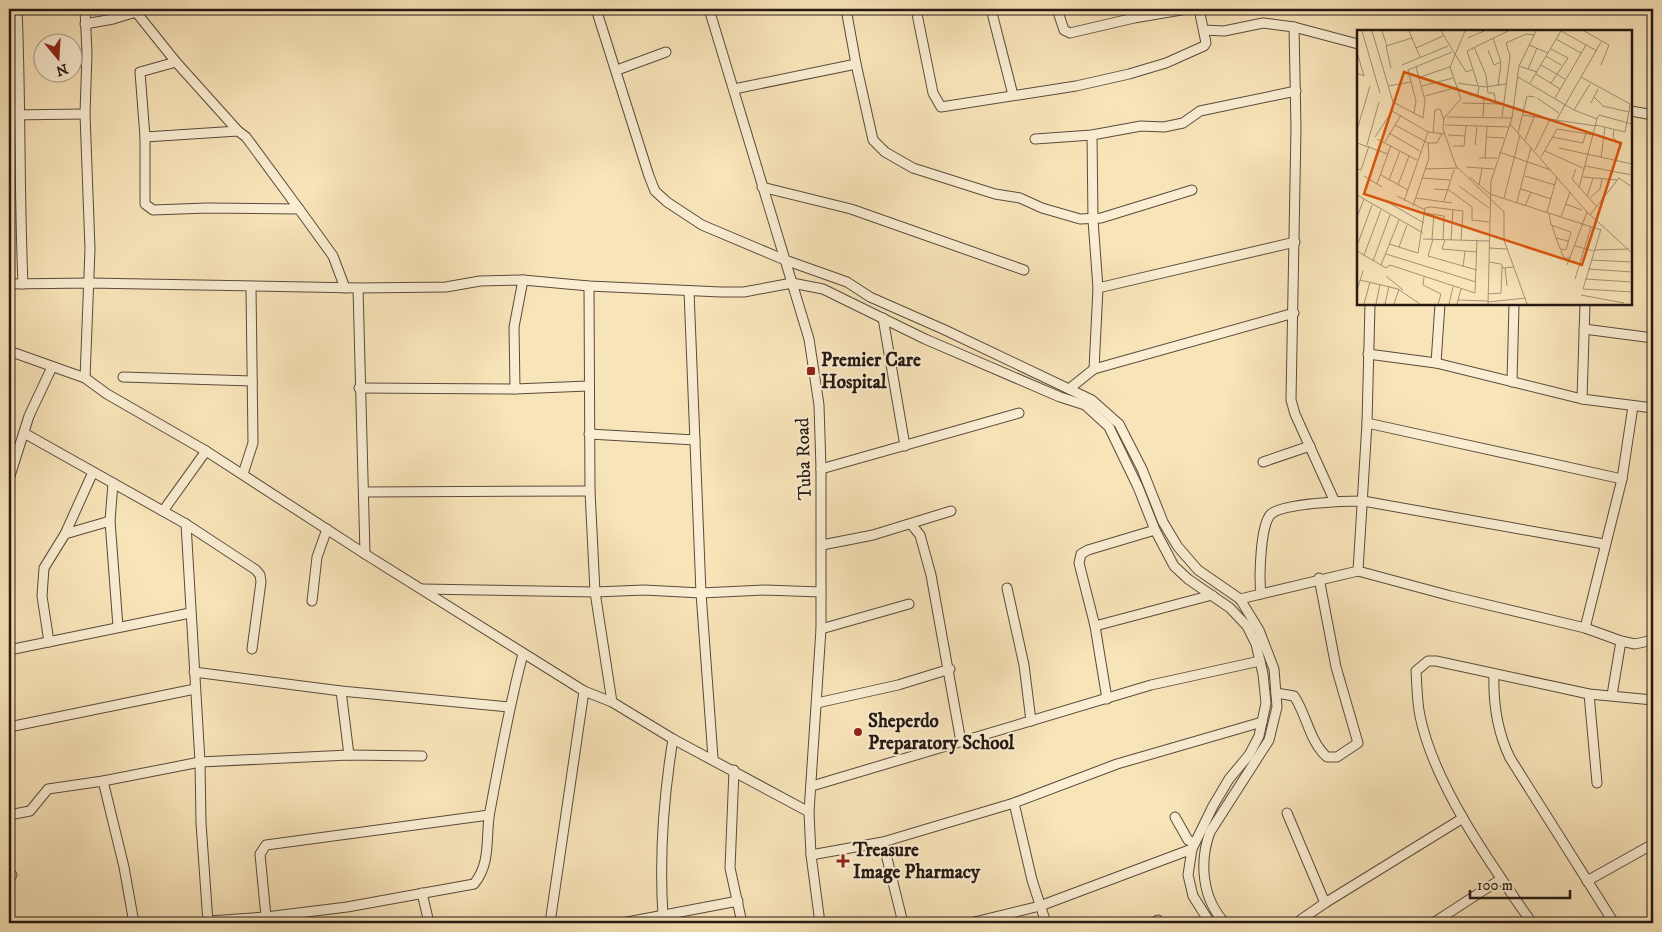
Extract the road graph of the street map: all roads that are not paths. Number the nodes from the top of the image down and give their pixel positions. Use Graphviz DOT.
graph roads {
  1 [pos="16,9"];
  2 [pos="85,9"];
  3 [pos="596,9"];
  4 [pos="709,9"];
  5 [pos="846,9"];
  6 [pos="916,9"];
  7 [pos="991,9"];
  8 [pos="1057,9"];
  9 [pos="1187,9"];
  10 [pos="1199,9"];
  11 [pos="1133,13"];
  12 [pos="86,24"];
  13 [pos="1294,27"];
  14 [pos="1204,30"];
  15 [pos="1357,44"];
  16 [pos="666,52"];
  17 [pos="176,62"];
  18 [pos="856,64"];
  19 [pos="617,70"];
  20 [pos="734,89"];
  21 [pos="1296,91"];
  22 [pos="1012,96"];
  23 [pos="1632,111"];
  24 [pos="21,114"];
  25 [pos="85,114"];
  26 [pos="9,115"];
  27 [pos="1653,115"];
  28 [pos="238,131"];
  29 [pos="1092,135"];
  30 [pos="144,136"];
  31 [pos="1035,139"];
  32 [pos="762,187"];
  33 [pos="1192,190"];
  34 [pos="299,209"];
  35 [pos="1093,220"];
  36 [pos="1295,242"];
  37 [pos="786,260"];
  38 [pos="1024,270"];
  39 [pos="524,280"];
  40 [pos="89,283"];
  41 [pos="792,283"];
  42 [pos="9,284"];
  43 [pos="24,284"];
  44 [pos="590,286"];
  45 [pos="251,287"];
  46 [pos="345,288"];
  47 [pos="358,288"];
  48 [pos="1098,288"];
  49 [pos="689,290"];
  50 [pos="1370,305"];
  51 [pos="1440,305"];
  52 [pos="1514,305"];
  53 [pos="1584,305"];
  54 [pos="1294,313"];
  55 [pos="883,318"];
  56 [pos="1584,328"];
  57 [pos="1653,338"];
  58 [pos="9,351"];
  59 [pos="1368,354"];
  60 [pos="1436,362"];
  61 [pos="52,367"];
  62 [pos="1094,369"];
  63 [pos="123,377"];
  64 [pos="85,378"];
  65 [pos="252,381"];
  66 [pos="1512,382"];
  67 [pos="588,386"];
  68 [pos="359,388"];
  69 [pos="515,389"];
  70 [pos="1069,389"];
  71 [pos="1582,399"];
  72 [pos="1633,406"];
  73 [pos="1653,408"];
  74 [pos="1020,413"];
  75 [pos="1367,423"];
  76 [pos="24,433"];
  77 [pos="589,434"];
  78 [pos="695,440"];
  79 [pos="905,446"];
  80 [pos="1310,446"];
  81 [pos="206,451"];
  82 [pos="1264,462"];
  83 [pos="821,469"];
  84 [pos="93,472"];
  85 [pos="243,474"];
  86 [pos="9,479"];
  87 [pos="1622,479"];
  88 [pos="114,483"];
  89 [pos="590,491"];
  90 [pos="364,492"];
  91 [pos="1334,500"];
  92 [pos="1364,501"];
  93 [pos="163,511"];
  94 [pos="950,511"];
  95 [pos="110,521"];
  96 [pos="186,524"];
  97 [pos="911,524"];
  98 [pos="327,529"];
  99 [pos="1154,530"];
  100 [pos="65,534"];
  101 [pos="1604,544"];
  102 [pos="822,546"];
  103 [pos="365,554"];
  104 [pos="1358,571"];
  105 [pos="1319,578"];
  106 [pos="1007,588"];
  107 [pos="422,589"];
  108 [pos="595,592"];
  109 [pos="821,592"];
  110 [pos="701,593"];
  111 [pos="1261,594"];
  112 [pos="1212,595"];
  113 [pos="1240,599"];
  114 [pos="312,601"];
  115 [pos="909,604"];
  116 [pos="190,613"];
  117 [pos="1095,626"];
  118 [pos="118,627"];
  119 [pos="1585,628"];
  120 [pos="821,629"];
  121 [pos="1621,640"];
  122 [pos="1653,640"];
  123 [pos="49,642"];
  124 [pos="252,649"];
  125 [pos="9,650"];
  126 [pos="522,654"];
  127 [pos="1260,661"];
  128 [pos="950,669"];
  129 [pos="194,672"];
  130 [pos="1494,674"];
  131 [pos="195,689"];
  132 [pos="341,691"];
  133 [pos="584,691"];
  134 [pos="1276,693"];
  135 [pos="1589,694"];
  136 [pos="1612,695"];
  137 [pos="1107,699"];
  138 [pos="1653,700"];
  139 [pos="612,702"];
  140 [pos="817,703"];
  141 [pos="509,707"];
  142 [pos="1031,720"];
  143 [pos="1262,722"];
  144 [pos="9,727"];
  145 [pos="673,739"];
  146 [pos="962,742"];
  147 [pos="349,755"];
  148 [pos="422,756"];
  149 [pos="713,758"];
  150 [pos="200,762"];
  151 [pos="734,770"];
  152 [pos="103,781"];
  153 [pos="1597,783"];
  154 [pos="812,786"];
  155 [pos="1014,803"];
  156 [pos="809,812"];
  157 [pos="1287,814"];
  158 [pos="9,815"];
  159 [pos="489,815"];
  160 [pos="1176,817"];
  161 [pos="1463,818"];
  162 [pos="883,842"];
  163 [pos="1653,844"];
  164 [pos="1193,846"];
  165 [pos="810,855"];
  166 [pos="1501,879"];
  167 [pos="1587,881"];
  168 [pos="422,892"];
  169 [pos="738,901"];
  170 [pos="1325,903"];
  171 [pos="1040,906"];
  172 [pos="663,916"];
  173 [pos="266,917"];
  174 [pos="208,922"];
  175 [pos="134,923"];
  176 [pos="429,923"];
  177 [pos="550,923"];
  178 [pos="622,923"];
  179 [pos="742,923"];
  180 [pos="820,923"];
  181 [pos="903,923"];
  182 [pos="970,923"];
  183 [pos="1046,923"];
  184 [pos="1210,923"];
  185 [pos="1225,923"];
  186 [pos="1296,923"];
  187 [pos="1432,923"];
  188 [pos="1532,923"];
  189 [pos="1614,923"];
  1 -- 24 [label="street"];
  2 -- 12 [label="street"];
  3 -- 19 [label="street"];
  4 -- 20 [label="street, Tuba Road"];
  5 -- 18 [label="street"];
  6 -- 22 [label="street"];
  7 -- 22 [label="street"];
  8 -- 11 [label="street"];
  9 -- 11 [label="street"];
  10 -- 14 [label="street"];
  12 -- 17 [label="street"];
  12 -- 25 [label="street"];
  13 -- 14 [label="street"];
  13 -- 15 [label="street"];
  13 -- 21 [label="street"];
  14 -- 22 [label="street"];
  16 -- 19 [label="street"];
  17 -- 28 [label="street"];
  17 -- 30 [label="street"];
  18 -- 20 [label="street"];
  18 -- 35 [label="street"];
  19 -- 37 [label="street"];
  20 -- 32 [label="street, Tuba Road"];
  21 -- 29 [label="street"];
  21 -- 36 [label="street"];
  23 -- 27 [label="street"];
  24 -- 25 [label="street"];
  24 -- 26 [label="street"];
  24 -- 43 [label="street"];
  25 -- 40 [label="street"];
  28 -- 30 [label="street"];
  28 -- 34 [label="street"];
  29 -- 31 [label="street"];
  29 -- 35 [label="street"];
  30 -- 34 [label="street"];
  32 -- 37 [label="street, Tuba Road"];
  32 -- 38 [label="street"];
  33 -- 35 [label="street"];
  34 -- 46 [label="street"];
  35 -- 48 [label="street"];
  36 -- 48 [label="street"];
  36 -- 54 [label="street"];
  37 -- 41 [label="street, Tuba Road"];
  37 -- 70 [label="street"];
  39 -- 44 [label="street"];
  39 -- 47 [label="street"];
  39 -- 69 [label="street"];
  40 -- 43 [label="street"];
  40 -- 45 [label="street"];
  40 -- 64 [label="street"];
  41 -- 49 [label="street"];
  41 -- 55 [label="street"];
  41 -- 83 [label="street, Tuba Road"];
  42 -- 43 [label="street"];
  44 -- 49 [label="street"];
  44 -- 67 [label="street"];
  45 -- 46 [label="street"];
  45 -- 65 [label="street"];
  46 -- 47 [label="street"];
  47 -- 68 [label="street"];
  48 -- 62 [label="street"];
  49 -- 78 [label="street"];
  50 -- 59 [label="street"];
  51 -- 60 [label="street"];
  52 -- 66 [label="street"];
  53 -- 56 [label="street"];
  54 -- 62 [label="street"];
  54 -- 80 [label="street"];
  55 -- 79 [label="street"];
  55 -- 99 [label="street"];
  56 -- 57 [label="street"];
  56 -- 71 [label="street"];
  58 -- 61 [label="street"];
  59 -- 60 [label="street"];
  59 -- 75 [label="street"];
  60 -- 66 [label="street"];
  61 -- 64 [label="street"];
  61 -- 76 [label="street"];
  62 -- 70 [label="street"];
  63 -- 65 [label="street"];
  64 -- 81 [label="street"];
  65 -- 85 [label="street"];
  66 -- 71 [label="street"];
  67 -- 69 [label="street"];
  67 -- 77 [label="street"];
  68 -- 69 [label="street"];
  68 -- 90 [label="street"];
  70 -- 113 [label="street"];
  71 -- 72 [label="street"];
  72 -- 73 [label="street"];
  72 -- 87 [label="street"];
  74 -- 79 [label="street"];
  75 -- 87 [label="street"];
  75 -- 92 [label="street"];
  76 -- 84 [label="street"];
  76 -- 86 [label="street"];
  77 -- 78 [label="street"];
  77 -- 89 [label="street"];
  78 -- 110 [label="street"];
  79 -- 83 [label="street"];
  80 -- 82 [label="street"];
  80 -- 91 [label="street"];
  81 -- 85 [label="street"];
  81 -- 93 [label="street"];
  83 -- 102 [label="street, Tuba Road"];
  84 -- 88 [label="street"];
  84 -- 100 [label="street"];
  85 -- 98 [label="street"];
  87 -- 101 [label="street"];
  88 -- 93 [label="street"];
  88 -- 95 [label="street"];
  89 -- 90 [label="street"];
  89 -- 108 [label="street"];
  90 -- 103 [label="street"];
  91 -- 92 [label="street"];
  91 -- 111 [label="street"];
  92 -- 101 [label="street"];
  92 -- 104 [label="street"];
  93 -- 96 [label="street"];
  94 -- 97 [label="street"];
  95 -- 100 [label="street"];
  95 -- 118 [label="street"];
  96 -- 116 [label="street"];
  96 -- 124 [label="street"];
  97 -- 102 [label="street"];
  97 -- 128 [label="street"];
  98 -- 103 [label="street"];
  98 -- 114 [label="street"];
  99 -- 112 [label="street"];
  99 -- 117 [label="street"];
  100 -- 123 [label="street"];
  101 -- 119 [label="street"];
  102 -- 109 [label="street, Tuba Road"];
  103 -- 107 [label="street"];
  104 -- 105 [label="street"];
  104 -- 119 [label="street"];
  105 -- 111 [label="street"];
  105 -- 134 [label="street"];
  106 -- 142 [label="street"];
  107 -- 108 [label="street"];
  107 -- 126 [label="street"];
  108 -- 110 [label="street"];
  108 -- 139 [label="street"];
  109 -- 110 [label="street"];
  109 -- 120 [label="street, Tuba Road"];
  110 -- 149 [label="street"];
  111 -- 113 [label="street"];
  112 -- 117 [label="street"];
  112 -- 127 [label="street"];
  113 -- 134 [label="street"];
  115 -- 120 [label="street"];
  116 -- 118 [label="street"];
  116 -- 129 [label="street"];
  117 -- 137 [label="street"];
  118 -- 123 [label="street"];
  119 -- 121 [label="street"];
  120 -- 140 [label="street, Tuba Road"];
  121 -- 122 [label="street"];
  121 -- 136 [label="street"];
  123 -- 125 [label="street"];
  126 -- 133 [label="street"];
  126 -- 141 [label="street"];
  127 -- 137 [label="street"];
  127 -- 143 [label="street"];
  128 -- 140 [label="street"];
  128 -- 146 [label="street"];
  129 -- 131 [label="street"];
  129 -- 132 [label="street"];
  130 -- 135 [label="street"];
  130 -- 161 [label="street"];
  130 -- 167 [label="street"];
  131 -- 144 [label="street"];
  131 -- 150 [label="street"];
  132 -- 141 [label="street"];
  132 -- 147 [label="street"];
  133 -- 139 [label="street"];
  133 -- 177 [label="street"];
  134 -- 185 [label="street"];
  135 -- 136 [label="street"];
  135 -- 153 [label="street"];
  136 -- 138 [label="street"];
  137 -- 142 [label="street"];
  139 -- 145 [label="street"];
  140 -- 154 [label="street, Tuba Road"];
  141 -- 159 [label="street"];
  142 -- 146 [label="street"];
  143 -- 155 [label="street"];
  143 -- 164 [label="street"];
  145 -- 149 [label="street"];
  145 -- 172 [label="street"];
  146 -- 154 [label="street"];
  147 -- 148 [label="street"];
  147 -- 150 [label="street"];
  149 -- 151 [label="street"];
  150 -- 152 [label="street"];
  150 -- 174 [label="street"];
  151 -- 156 [label="street"];
  151 -- 169 [label="street"];
  152 -- 158 [label="street"];
  152 -- 175 [label="street"];
  154 -- 156 [label="street, Tuba Road"];
  155 -- 162 [label="street"];
  155 -- 171 [label="street"];
  156 -- 165 [label="street, Tuba Road"];
  157 -- 170 [label="street"];
  159 -- 168 [label="street"];
  159 -- 173 [label="street"];
  160 -- 164 [label="street"];
  161 -- 166 [label="street"];
  161 -- 170 [label="street"];
  162 -- 165 [label="street"];
  162 -- 181 [label="street"];
  163 -- 167 [label="street"];
  164 -- 171 [label="street"];
  164 -- 184 [label="street"];
  165 -- 180 [label="street, Tuba Road"];
  166 -- 187 [label="street"];
  166 -- 188 [label="street"];
  167 -- 189 [label="street"];
  168 -- 173 [label="street"];
  168 -- 176 [label="street"];
  169 -- 172 [label="street"];
  169 -- 179 [label="street"];
  170 -- 186 [label="street"];
  171 -- 182 [label="street"];
  171 -- 183 [label="street"];
  172 -- 178 [label="street"];
  173 -- 174 [label="street"];
}
